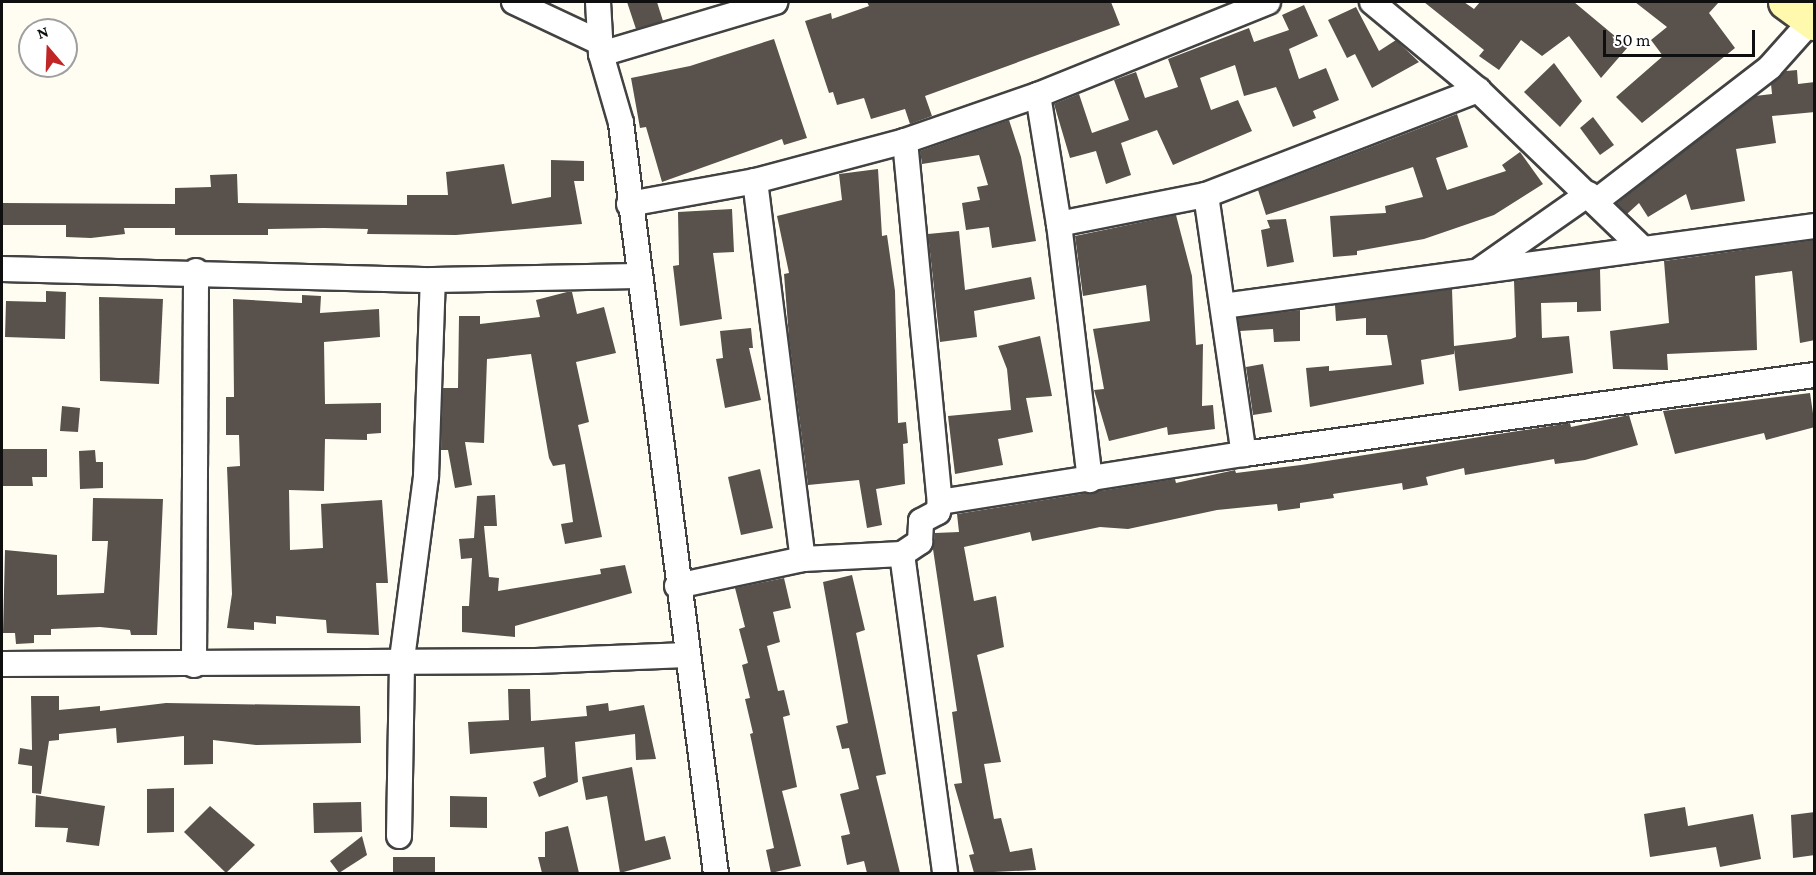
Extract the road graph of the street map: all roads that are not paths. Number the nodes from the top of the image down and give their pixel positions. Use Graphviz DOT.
graph roads {
  1 [pos="514,2"];
  2 [pos="598,2"];
  3 [pos="775,2"];
  4 [pos="1268,2"];
  5 [pos="1372,2"];
  6 [pos="1801,11"];
  7 [pos="601,48"];
  8 [pos="1478,90"];
  9 [pos="1038,94"];
  10 [pos="905,141"];
  11 [pos="755,181"];
  12 [pos="1206,195"];
  13 [pos="1592,198"];
  14 [pos="630,204"];
  15 [pos="1059,224"];
  16 [pos="1815,226"];
  17 [pos="1642,248"];
  18 [pos="2,269"];
  19 [pos="196,271"];
  20 [pos="1477,272"];
  21 [pos="637,276"];
  22 [pos="433,280"];
  23 [pos="1223,306"];
  24 [pos="1815,375"];
  25 [pos="1244,454"];
  26 [pos="1090,480"];
  27 [pos="940,502"];
  28 [pos="902,554"];
  29 [pos="803,559"];
  30 [pos="677,586"];
  31 [pos="687,655"];
  32 [pos="402,660"];
  33 [pos="2,664"];
  34 [pos="194,665"];
  35 [pos="399,836"];
  36 [pos="716,873"];
  37 [pos="945,873"];
  1 -- 7 [label="street"];
  2 -- 7 [label="street"];
  3 -- 7 [label="street"];
  4 -- 9 [label="street"];
  5 -- 8 [label="street"];
  6 -- 13 [label="street"];
  7 -- 14 [label="street"];
  8 -- 12 [label="street"];
  8 -- 13 [label="street"];
  9 -- 10 [label="street"];
  9 -- 15 [label="street"];
  10 -- 11 [label="street"];
  10 -- 27 [label="street"];
  11 -- 14 [label="street"];
  11 -- 29 [label="street"];
  12 -- 15 [label="street"];
  12 -- 23 [label="street"];
  13 -- 17 [label="street"];
  13 -- 20 [label="street"];
  14 -- 21 [label="street"];
  15 -- 26 [label="street"];
  16 -- 17 [label="street"];
  17 -- 20 [label="street"];
  18 -- 19 [label="street"];
  19 -- 22 [label="street"];
  19 -- 34 [label="street"];
  20 -- 23 [label="street"];
  21 -- 22 [label="street"];
  21 -- 30 [label="street"];
  22 -- 32 [label="street"];
  23 -- 25 [label="street"];
  24 -- 25 [label="street"];
  25 -- 26 [label="street"];
  26 -- 27 [label="street"];
  27 -- 28 [label="street"];
  28 -- 29 [label="street"];
  28 -- 37 [label="street"];
  29 -- 30 [label="street"];
  30 -- 31 [label="street"];
  31 -- 32 [label="street"];
  31 -- 36 [label="street"];
  32 -- 34 [label="street"];
  32 -- 35 [label="street"];
  33 -- 34 [label="street"];
}
